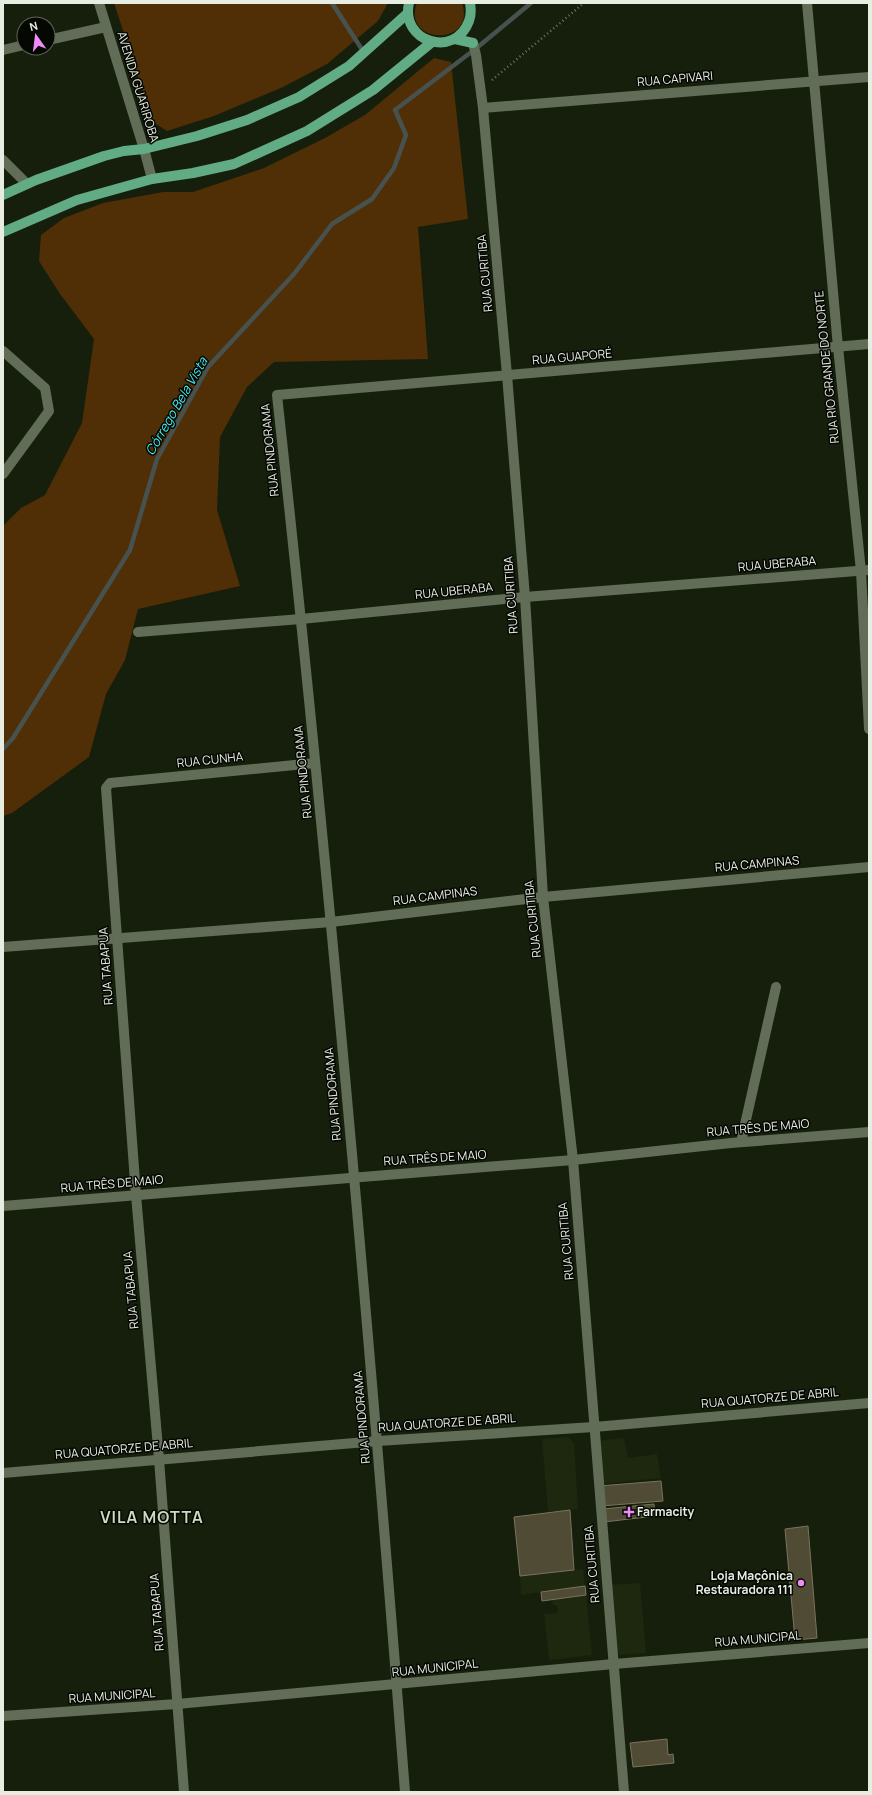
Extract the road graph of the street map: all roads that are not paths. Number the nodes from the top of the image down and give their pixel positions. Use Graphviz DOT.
graph roads {
  1 [pos="98,3"];
  2 [pos="807,3"];
  3 [pos="471,4"];
  4 [pos="409,8"];
  5 [pos="106,27"];
  6 [pos="467,27"];
  7 [pos="56,38"];
  8 [pos="455,38"];
  9 [pos="432,42"];
  10 [pos="473,43"];
  11 [pos="16,47"];
  12 [pos="3,50"];
  13 [pos="869,77"];
  14 [pos="813,81"];
  15 [pos="483,108"];
  16 [pos="144,149"];
  17 [pos="3,160"];
  18 [pos="152,178"];
  19 [pos="27,184"];
  20 [pos="3,195"];
  21 [pos="3,232"];
  22 [pos="869,344"];
  23 [pos="838,347"];
  24 [pos="3,351"];
  25 [pos="507,375"];
  26 [pos="277,395"];
  27 [pos="3,474"];
  28 [pos="865,570"];
  29 [pos="525,597"];
  30 [pos="301,619"];
  31 [pos="138,632"];
  32 [pos="869,729"];
  33 [pos="315,763"];
  34 [pos="107,785"];
  35 [pos="869,867"];
  36 [pos="543,897"];
  37 [pos="331,922"];
  38 [pos="117,937"];
  39 [pos="3,947"];
  40 [pos="776,987"];
  41 [pos="869,1132"];
  42 [pos="741,1142"];
  43 [pos="573,1160"];
  44 [pos="354,1177"];
  45 [pos="136,1195"];
  46 [pos="3,1206"];
  47 [pos="869,1402"];
  48 [pos="594,1427"];
  49 [pos="378,1441"];
  50 [pos="159,1459"];
  51 [pos="3,1473"];
  52 [pos="869,1643"];
  53 [pos="614,1664"];
  54 [pos="396,1685"];
  55 [pos="177,1704"];
  56 [pos="3,1716"];
  57 [pos="184,1792"];
  58 [pos="405,1792"];
  59 [pos="624,1792"];
  1 -- 5 [label="street, AVENIDA GUARIROBA"];
  2 -- 14 [label="street, RUA RIO GRANDE DO NORTE"];
  3 -- 6 [label="main road"];
  4 -- 9 [label="main road"];
  4 -- 16 [label="main road"];
  5 -- 7 [label="street"];
  5 -- 16 [label="street, AVENIDA GUARIROBA"];
  6 -- 8 [label="main road"];
  6 -- 10 [label="main road"];
  8 -- 9 [label="main road"];
  8 -- 10 [label="main road"];
  9 -- 18 [label="main road"];
  10 -- 15 [label="street, RUA CURITIBA"];
  11 -- 12 [label="street"];
  13 -- 14 [label="street, RUA CAPIVARI"];
  14 -- 15 [label="street, RUA CAPIVARI"];
  14 -- 23 [label="street, RUA RIO GRANDE DO NORTE"];
  15 -- 25 [label="street, RUA CURITIBA"];
  16 -- 18 [label="street, AVENIDA GUARIROBA"];
  16 -- 19 [label="main road"];
  17 -- 19 [label="street"];
  18 -- 21 [label="main road"];
  19 -- 20 [label="main road"];
  22 -- 23 [label="street, RUA GUAPORÉ"];
  23 -- 25 [label="street, RUA GUAPORÉ"];
  23 -- 28 [label="street, RUA RIO GRANDE DO NORTE"];
  24 -- 27 [label="street"];
  25 -- 26 [label="street, RUA GUAPORÉ"];
  25 -- 29 [label="street, RUA CURITIBA"];
  26 -- 30 [label="street, RUA PINDORAMA"];
  28 -- 29 [label="street, RUA UBERABA"];
  28 -- 32 [label="street, RUA RIO GRANDE DO NORTE"];
  29 -- 30 [label="street, RUA UBERABA"];
  29 -- 36 [label="street, RUA CURITIBA"];
  30 -- 31 [label="street, RUA UBERABA"];
  30 -- 33 [label="street, RUA PINDORAMA"];
  33 -- 34 [label="street, RUA CUNHA"];
  33 -- 37 [label="street, RUA PINDORAMA"];
  34 -- 38 [label="street, RUA TABAPUA"];
  35 -- 36 [label="street, RUA CAMPINAS"];
  36 -- 37 [label="street, RUA CAMPINAS"];
  36 -- 43 [label="street, RUA CURITIBA"];
  37 -- 38 [label="street, RUA CAMPINAS"];
  37 -- 44 [label="street, RUA PINDORAMA"];
  38 -- 39 [label="street, RUA CAMPINAS"];
  38 -- 45 [label="street, RUA TABAPUA"];
  40 -- 42 [label="street"];
  41 -- 42 [label="street, RUA TRÊS DE MAIO"];
  42 -- 43 [label="street, RUA TRÊS DE MAIO"];
  43 -- 44 [label="street, RUA TRÊS DE MAIO"];
  43 -- 48 [label="street, RUA CURITIBA"];
  44 -- 45 [label="street, RUA TRÊS DE MAIO"];
  44 -- 49 [label="street, RUA PINDORAMA"];
  45 -- 46 [label="street, RUA TRÊS DE MAIO"];
  45 -- 50 [label="street, RUA TABAPUA"];
  47 -- 48 [label="street, RUA QUATORZE DE ABRIL"];
  48 -- 49 [label="street, RUA QUATORZE DE ABRIL"];
  48 -- 53 [label="street, RUA CURITIBA"];
  49 -- 50 [label="street, RUA QUATORZE DE ABRIL"];
  49 -- 54 [label="street, RUA PINDORAMA"];
  50 -- 51 [label="street, RUA QUATORZE DE ABRIL"];
  50 -- 55 [label="street, RUA TABAPUA"];
  52 -- 53 [label="street, RUA MUNICIPAL"];
  53 -- 54 [label="street, RUA MUNICIPAL"];
  53 -- 59 [label="street, RUA CURITIBA"];
  54 -- 55 [label="street, RUA MUNICIPAL"];
  54 -- 58 [label="street, RUA PINDORAMA"];
  55 -- 56 [label="street, RUA MUNICIPAL"];
  55 -- 57 [label="street, RUA TABAPUA"];
}
